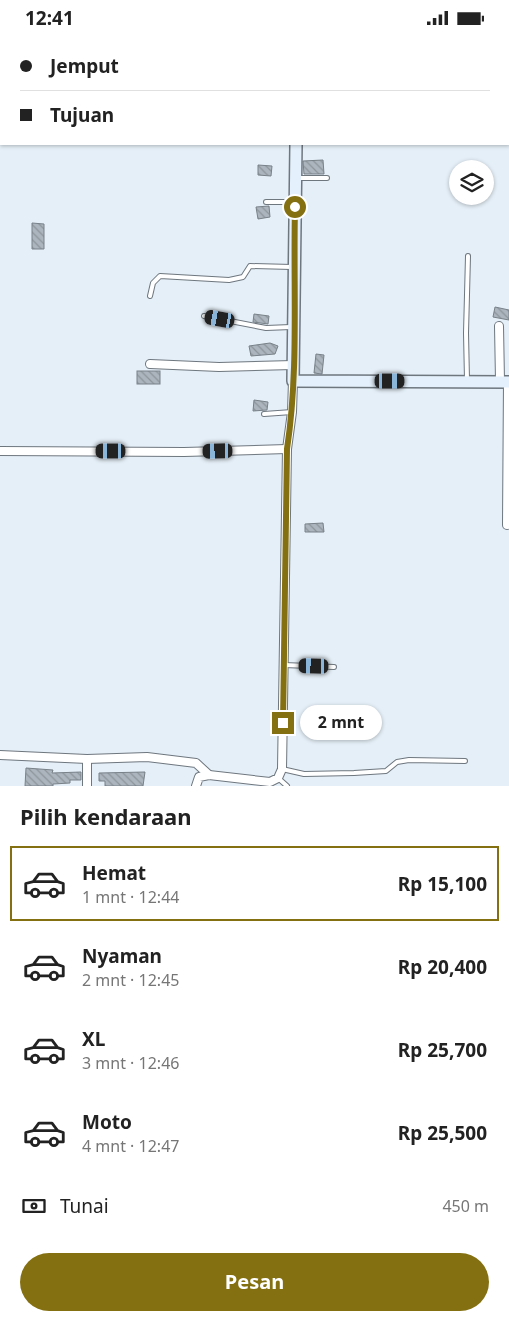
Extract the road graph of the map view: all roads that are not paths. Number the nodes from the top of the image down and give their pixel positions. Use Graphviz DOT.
graph roads {
  1 [pos="296,145"];
  2 [pos="295,178"];
  3 [pos="327,178"];
  4 [pos="266,202"];
  5 [pos="296,202"];
  6 [pos="468,256"];
  7 [pos="294,267"];
  8 [pos="150,296"];
  9 [pos="204,316"];
  10 [pos="499,326"];
  11 [pos="293,327"];
  12 [pos="150,364"];
  13 [pos="293,365"];
  14 [pos="467,380"];
  15 [pos="294,381"];
  16 [pos="506,382"];
  17 [pos="292,413"];
  18 [pos="264,414"];
  19 [pos="287,449"];
  20 [pos="0,451"];
  21 [pos="507,525"];
  22 [pos="284,665"];
  23 [pos="334,667"];
  24 [pos="0,755"];
  25 [pos="87,759"];
  26 [pos="465,761"];
  27 [pos="282,769"];
  28 [pos="209,775"];
  29 [pos="278,778"];
  30 [pos="86,786"];
  31 [pos="196,786"];
  32 [pos="288,786"];
  1 -- 2 [label="street"];
  2 -- 3 [label="lane"];
  2 -- 5 [label="street"];
  4 -- 5 [label="lane"];
  5 -- 7 [label="street"];
  6 -- 14 [label="lane"];
  7 -- 8 [label="lane"];
  7 -- 11 [label="street"];
  9 -- 11 [label="lane"];
  10 -- 16 [label="street"];
  11 -- 13 [label="street"];
  12 -- 13 [label="street"];
  13 -- 15 [label="street"];
  14 -- 15 [label="street"];
  14 -- 16 [label="street"];
  15 -- 17 [label="street"];
  16 -- 21 [label="street"];
  17 -- 18 [label="lane"];
  17 -- 19 [label="street"];
  19 -- 20 [label="street"];
  19 -- 22 [label="street"];
  22 -- 23 [label="lane"];
  22 -- 27 [label="street"];
  24 -- 25 [label="street"];
  25 -- 28 [label="street"];
  25 -- 30 [label="street"];
  26 -- 27 [label="lane"];
  27 -- 29 [label="street"];
  28 -- 29 [label="street"];
  28 -- 31 [label="street"];
  29 -- 32 [label="lane"];
}
